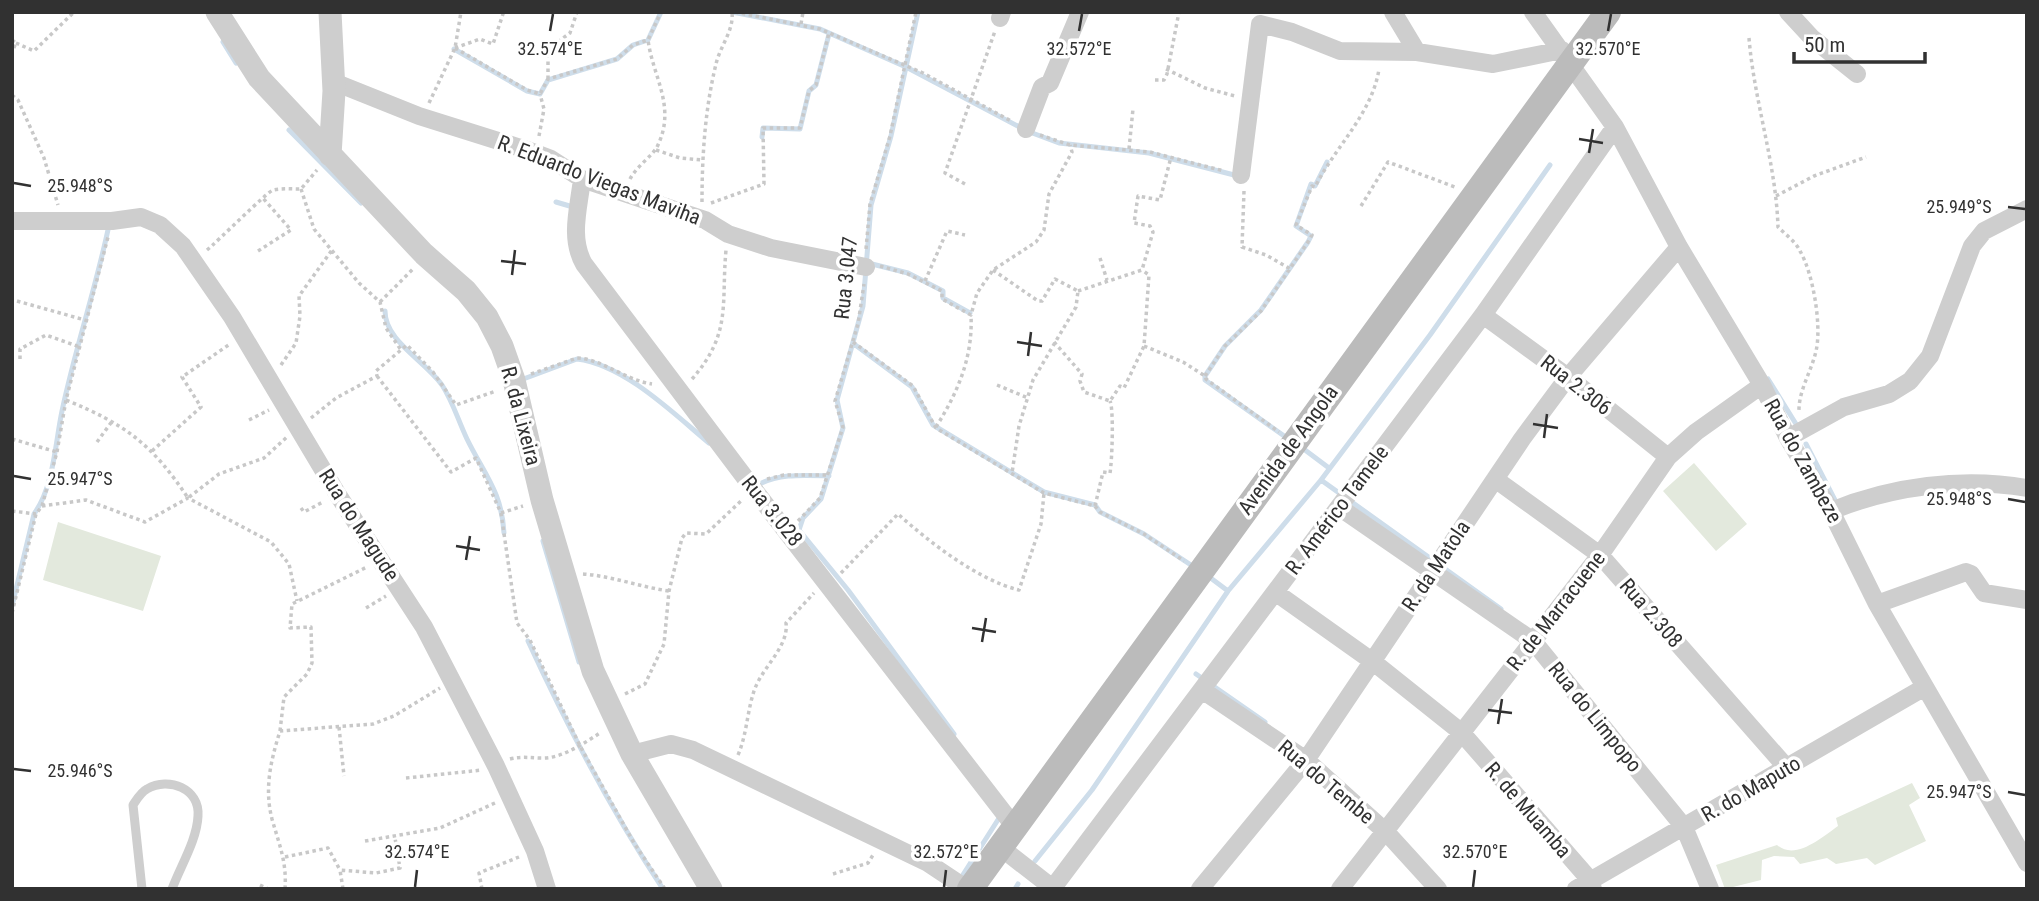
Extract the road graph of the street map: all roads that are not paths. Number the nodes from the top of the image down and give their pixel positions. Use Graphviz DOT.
graph roads {
  1 [pos="217,12"];
  2 [pos="330,12"];
  3 [pos="1080,12"];
  4 [pos="1393,12"];
  5 [pos="1533,12"];
  6 [pos="1608,12"];
  7 [pos="1788,12"];
  8 [pos="1417,52"];
  9 [pos="1566,56"];
  10 [pos="1857,74"];
  11 [pos="334,87"];
  12 [pos="288,110"];
  13 [pos="1615,127"];
  14 [pos="1026,129"];
  15 [pos="330,155"];
  16 [pos="1241,175"];
  17 [pos="582,179"];
  18 [pos="2027,209"];
  19 [pos="12,221"];
  20 [pos="1679,247"];
  21 [pos="866,265"];
  22 [pos="1483,315"];
  23 [pos="1568,377"];
  24 [pos="1762,385"];
  25 [pos="1796,435"];
  26 [pos="1668,457"];
  27 [pos="1495,478"];
  28 [pos="2027,488"];
  29 [pos="1339,507"];
  30 [pos="1831,511"];
  31 [pos="1600,555"];
  32 [pos="1432,571"];
  33 [pos="1275,592"];
  34 [pos="2027,600"];
  35 [pos="1877,604"];
  36 [pos="1533,641"];
  37 [pos="1372,661"];
  38 [pos="1925,687"];
  39 [pos="1202,690"];
  40 [pos="1461,732"];
  41 [pos="632,754"];
  42 [pos="1306,760"];
  43 [pos="1787,768"];
  44 [pos="1684,827"];
  45 [pos="1387,833"];
  46 [pos="1007,837"];
  47 [pos="2027,863"];
  48 [pos="1586,886"];
  49 [pos="1053,888"];
  50 [pos="142,889"];
  51 [pos="172,889"];
  52 [pos="547,889"];
  53 [pos="710,889"];
  54 [pos="968,889"];
  55 [pos="1200,889"];
  56 [pos="1340,889"];
  57 [pos="1437,889"];
  58 [pos="1710,889"];
  1 -- 12 [label="street, R. da Lixeira"];
  2 -- 11 [label="street"];
  3 -- 14 [label="street"];
  4 -- 8 [label="street"];
  5 -- 9 [label="street, Rua do Zambeze"];
  6 -- 9 [label="main road, Avenida de Angola"];
  7 -- 10 [label="street"];
  8 -- 9 [label="street"];
  8 -- 16 [label="street"];
  9 -- 13 [label="street, Rua do Zambeze"];
  9 -- 46 [label="main road, Avenida de Angola"];
  11 -- 12 [label="street"];
  11 -- 15 [label="street"];
  11 -- 17 [label="street, R. Eduardo Viegas Maviha"];
  12 -- 15 [label="street, R. da Lixeira"];
  13 -- 20 [label="street, Rua do Zambeze"];
  13 -- 22 [label="street, R. Américo Tamele"];
  15 -- 41 [label="street, R. da Lixeira"];
  17 -- 21 [label="street, R. Eduardo Viegas Maviha"];
  17 -- 46 [label="street, Rua 3.028"];
  18 -- 25 [label="street"];
  19 -- 52 [label="street, Rua do Magude"];
  20 -- 23 [label="street, R. da Matola"];
  20 -- 24 [label="street, Rua do Zambeze"];
  22 -- 23 [label="street, Rua 2.306"];
  22 -- 29 [label="street, R. Américo Tamele"];
  23 -- 26 [label="street, Rua 2.306"];
  23 -- 27 [label="street, R. da Matola"];
  24 -- 25 [label="street, Rua do Zambeze"];
  24 -- 26 [label="street, R. de Marracuene"];
  25 -- 30 [label="street, Rua do Zambeze"];
  26 -- 31 [label="street, R. de Marracuene"];
  27 -- 31 [label="street, Rua 2.308"];
  27 -- 32 [label="street, R. da Matola"];
  28 -- 30 [label="street"];
  29 -- 32 [label="street, Rua do Limpopo"];
  29 -- 33 [label="street, R. Américo Tamele"];
  30 -- 35 [label="street, Rua do Zambeze"];
  31 -- 36 [label="street, R. de Marracuene"];
  31 -- 43 [label="street, Rua 2.308"];
  32 -- 36 [label="street, Rua do Limpopo"];
  32 -- 37 [label="street, R. da Matola"];
  33 -- 37 [label="street, R. de Muamba"];
  33 -- 39 [label="street, R. Américo Tamele"];
  34 -- 35 [label="street"];
  35 -- 38 [label="street, Rua do Zambeze"];
  36 -- 40 [label="street, R. de Marracuene"];
  36 -- 44 [label="street, Rua do Limpopo"];
  37 -- 40 [label="street, R. de Muamba"];
  37 -- 42 [label="street, R. da Matola"];
  38 -- 43 [label="street, R. do Maputo"];
  38 -- 47 [label="street, Rua do Zambeze"];
  39 -- 42 [label="street, Rua do Tembe"];
  39 -- 49 [label="street, R. Américo Tamele"];
  40 -- 45 [label="street, R. de Marracuene"];
  40 -- 48 [label="street, R. de Muamba"];
  41 -- 53 [label="street, R. da Lixeira"];
  41 -- 54 [label="street"];
  42 -- 45 [label="street, Rua do Tembe"];
  42 -- 55 [label="street, R. da Matola"];
  43 -- 44 [label="street, R. do Maputo"];
  44 -- 48 [label="street, R. do Maputo"];
  44 -- 58 [label="street, Rua do Limpopo"];
  45 -- 56 [label="street, R. de Marracuene"];
  45 -- 57 [label="street, Rua do Tembe"];
  46 -- 49 [label="street, Rua 3.028"];
  46 -- 54 [label="main road, Avenida de Angola"];
  50 -- 51 [label="lane"];
}
